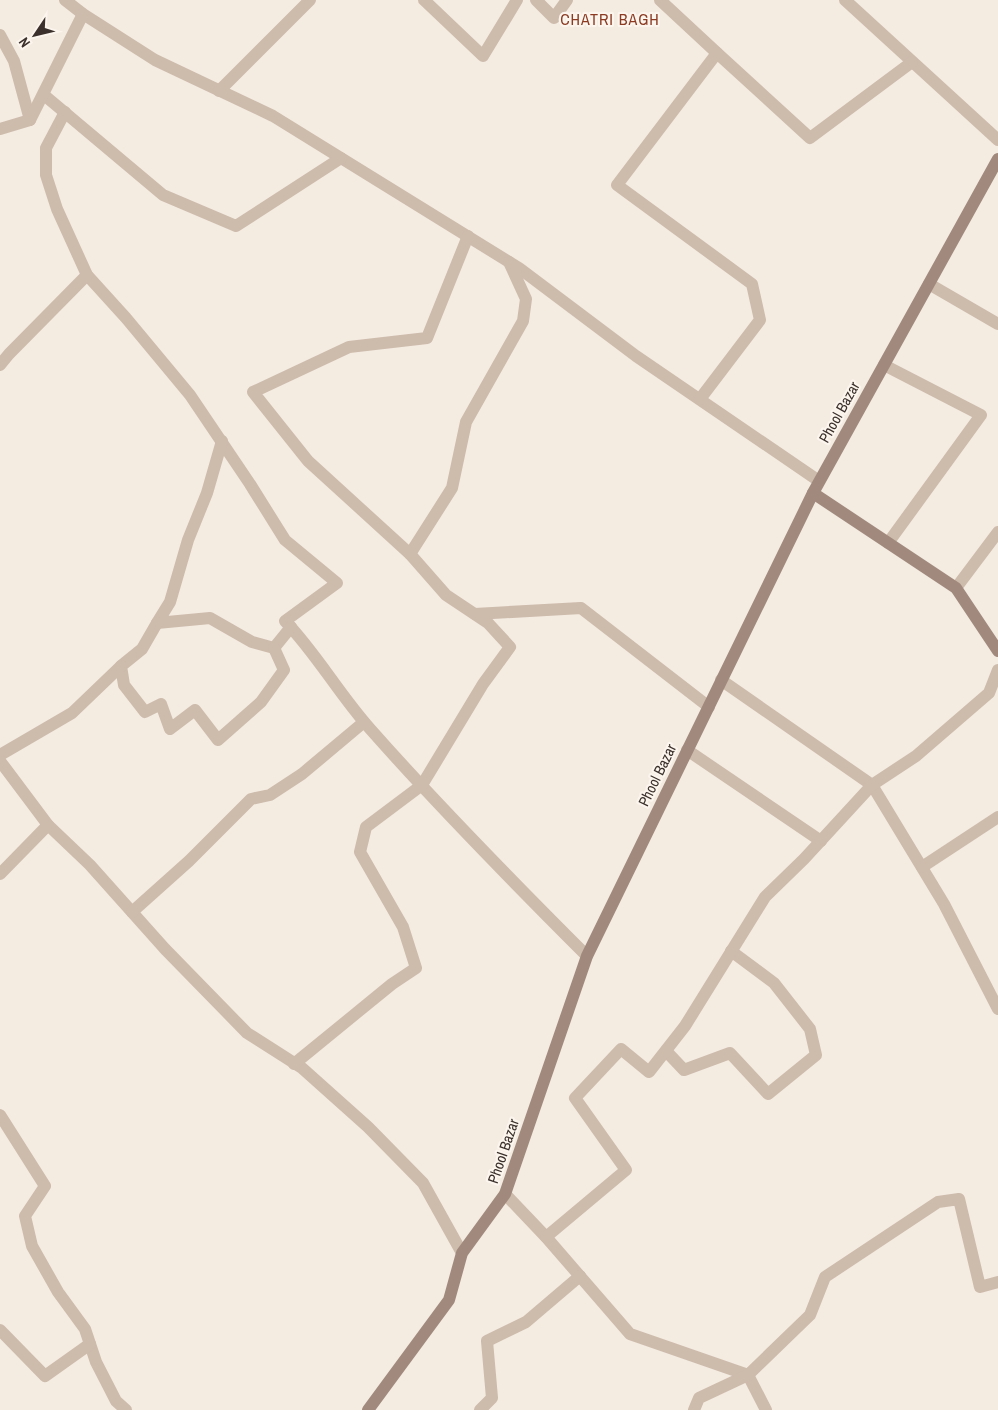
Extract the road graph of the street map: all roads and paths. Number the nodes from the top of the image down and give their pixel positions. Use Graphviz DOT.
graph roads {
  1 [pos="65,0"];
  2 [pos="310,0"];
  3 [pos="424,0"];
  4 [pos="517,0"];
  5 [pos="536,0"];
  6 [pos="568,0"];
  7 [pos="660,0"];
  8 [pos="845,0"];
  9 [pos="83,14"];
  10 [pos="0,35"];
  11 [pos="717,53"];
  12 [pos="912,62"];
  13 [pos="219,91"];
  14 [pos="44,95"];
  15 [pos="66,112"];
  16 [pos="30,120"];
  17 [pos="0,129"];
  18 [pos="998,140"];
  19 [pos="341,158"];
  20 [pos="998,159"];
  21 [pos="468,236"];
  22 [pos="509,262"];
  23 [pos="87,276"];
  24 [pos="929,284"];
  25 [pos="998,324"];
  26 [pos="0,365"];
  27 [pos="884,365"];
  28 [pos="700,399"];
  29 [pos="222,441"];
  30 [pos="819,481"];
  31 [pos="813,493"];
  32 [pos="998,532"];
  33 [pos="888,543"];
  34 [pos="410,554"];
  35 [pos="956,588"];
  36 [pos="475,614"];
  37 [pos="157,623"];
  38 [pos="291,627"];
  39 [pos="274,648"];
  40 [pos="998,651"];
  41 [pos="121,666"];
  42 [pos="998,670"];
  43 [pos="721,680"];
  44 [pos="708,707"];
  45 [pos="364,722"];
  46 [pos="688,750"];
  47 [pos="0,754"];
  48 [pos="0,761"];
  49 [pos="422,785"];
  50 [pos="872,785"];
  51 [pos="998,817"];
  52 [pos="48,825"];
  53 [pos="821,841"];
  54 [pos="922,867"];
  55 [pos="0,874"];
  56 [pos="132,912"];
  57 [pos="731,951"];
  58 [pos="587,956"];
  59 [pos="998,1009"];
  60 [pos="666,1051"];
  61 [pos="294,1064"];
  62 [pos="0,1115"];
  63 [pos="505,1194"];
  64 [pos="546,1236"];
  65 [pos="462,1253"];
  66 [pos="580,1276"];
  67 [pos="998,1282"];
  68 [pos="0,1330"];
  69 [pos="90,1344"];
  70 [pos="748,1375"];
  71 [pos="126,1410"];
  72 [pos="368,1410"];
  73 [pos="480,1410"];
  74 [pos="694,1410"];
  75 [pos="766,1410"];
  1 -- 9 [label="street"];
  2 -- 13 [label="street"];
  3 -- 4 [label="street"];
  5 -- 6 [label="street"];
  7 -- 11 [label="street"];
  8 -- 12 [label="street"];
  9 -- 13 [label="street"];
  9 -- 14 [label="street"];
  10 -- 16 [label="street"];
  11 -- 12 [label="street"];
  11 -- 28 [label="street"];
  12 -- 18 [label="street"];
  13 -- 19 [label="street"];
  14 -- 15 [label="street"];
  14 -- 16 [label="street"];
  15 -- 19 [label="street"];
  15 -- 23 [label="street"];
  16 -- 17 [label="street"];
  19 -- 21 [label="street"];
  20 -- 24 [label="street, Phool Bazar"];
  21 -- 22 [label="street"];
  21 -- 34 [label="street"];
  22 -- 28 [label="street"];
  22 -- 34 [label="street"];
  23 -- 26 [label="street"];
  23 -- 29 [label="street"];
  24 -- 25 [label="street"];
  24 -- 27 [label="street, Phool Bazar"];
  27 -- 30 [label="street, Phool Bazar"];
  27 -- 33 [label="street"];
  28 -- 30 [label="street"];
  29 -- 37 [label="street"];
  29 -- 38 [label="street"];
  30 -- 31 [label="street, Phool Bazar"];
  31 -- 33 [label="street"];
  31 -- 43 [label="street, Phool Bazar"];
  32 -- 35 [label="street"];
  33 -- 35 [label="street"];
  34 -- 36 [label="street"];
  35 -- 40 [label="street"];
  36 -- 44 [label="street"];
  36 -- 49 [label="street"];
  37 -- 39 [label="street"];
  37 -- 41 [label="street"];
  38 -- 39 [label="street"];
  38 -- 45 [label="street"];
  39 -- 41 [label="street"];
  41 -- 47 [label="street"];
  42 -- 50 [label="street"];
  43 -- 44 [label="street, Phool Bazar"];
  43 -- 50 [label="street"];
  44 -- 46 [label="street, Phool Bazar"];
  45 -- 49 [label="street"];
  45 -- 56 [label="street"];
  46 -- 53 [label="street"];
  46 -- 58 [label="street, Phool Bazar"];
  48 -- 52 [label="street"];
  49 -- 58 [label="street"];
  49 -- 61 [label="street"];
  50 -- 53 [label="street"];
  50 -- 54 [label="street"];
  51 -- 54 [label="street"];
  52 -- 55 [label="street"];
  52 -- 56 [label="street"];
  53 -- 57 [label="street"];
  54 -- 59 [label="street"];
  56 -- 61 [label="street"];
  57 -- 60 [label="street"];
  57 -- 60 [label="street"];
  58 -- 63 [label="street, Phool Bazar"];
  60 -- 64 [label="street"];
  61 -- 65 [label="street"];
  62 -- 69 [label="street"];
  63 -- 64 [label="street"];
  63 -- 65 [label="street, Phool Bazar"];
  64 -- 66 [label="street"];
  65 -- 72 [label="street, Phool Bazar"];
  66 -- 70 [label="street"];
  66 -- 73 [label="street"];
  67 -- 70 [label="street"];
  68 -- 69 [label="street"];
  69 -- 71 [label="street"];
  70 -- 74 [label="street"];
  70 -- 75 [label="street"];
}
